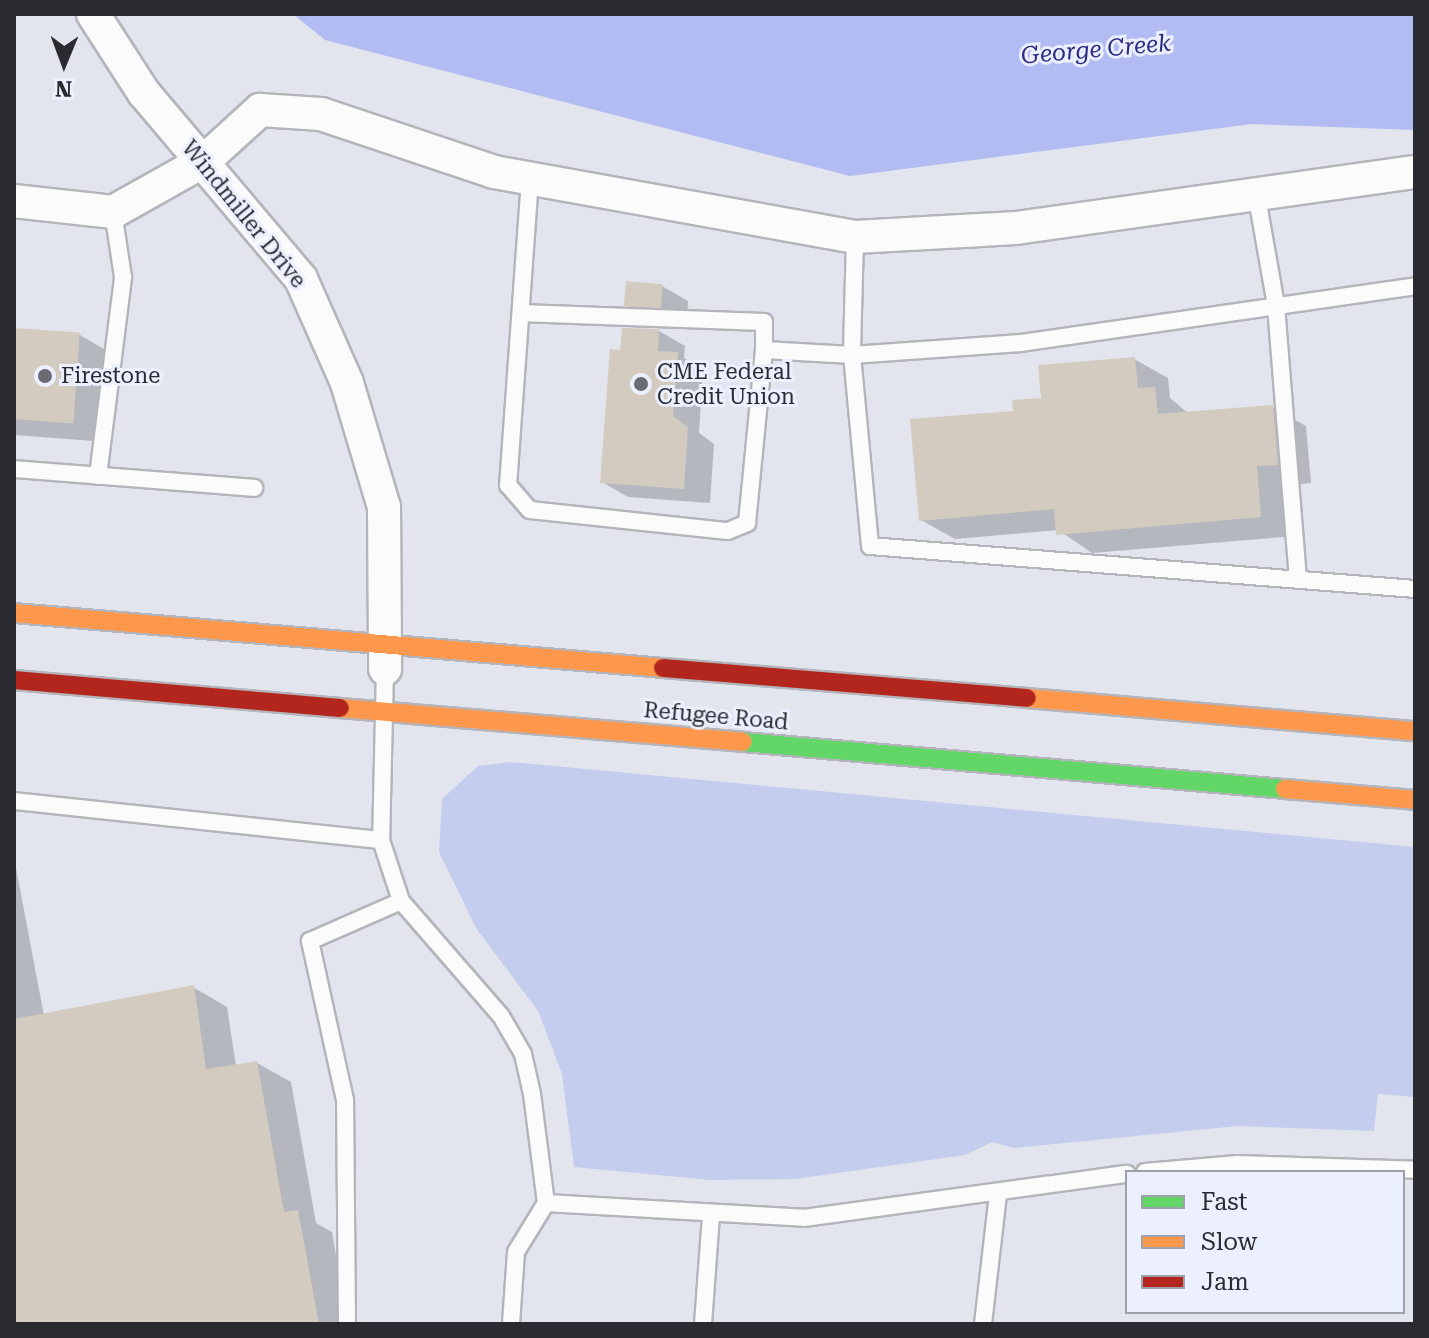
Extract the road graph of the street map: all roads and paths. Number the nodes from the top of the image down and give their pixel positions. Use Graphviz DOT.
graph roads {
  1 [pos="93,14"];
  2 [pos="204,161"];
  3 [pos="1415,172"];
  4 [pos="530,179"];
  5 [pos="1256,192"];
  6 [pos="14,201"];
  7 [pos="113,212"];
  8 [pos="855,237"];
  9 [pos="1415,286"];
  10 [pos="1276,306"];
  11 [pos="521,313"];
  12 [pos="764,350"];
  13 [pos="852,355"];
  14 [pos="14,469"];
  15 [pos="98,476"];
  16 [pos="254,488"];
  17 [pos="1298,580"];
  18 [pos="1415,589"];
  19 [pos="14,613"];
  20 [pos="385,657"];
  21 [pos="14,680"];
  22 [pos="383,715"];
  23 [pos="1415,731"];
  24 [pos="1415,800"];
  25 [pos="14,801"];
  26 [pos="381,840"];
  27 [pos="401,901"];
  28 [pos="1168,1170"];
  29 [pos="1415,1170"];
  30 [pos="1125,1174"];
  31 [pos="998,1194"];
  32 [pos="546,1203"];
  33 [pos="711,1215"];
  34 [pos="347,1324"];
  35 [pos="511,1324"];
  36 [pos="703,1324"];
  37 [pos="983,1324"];
  1 -- 2 [label="street, Windmiller Drive"];
  2 -- 4 [label="street"];
  2 -- 7 [label="street"];
  2 -- 20 [label="street, Windmiller Drive"];
  3 -- 5 [label="street"];
  4 -- 8 [label="street"];
  4 -- 11 [label="lane"];
  5 -- 8 [label="street"];
  5 -- 10 [label="lane"];
  6 -- 7 [label="street"];
  7 -- 15 [label="lane"];
  8 -- 13 [label="lane"];
  9 -- 10 [label="lane"];
  10 -- 13 [label="lane"];
  10 -- 17 [label="lane"];
  11 -- 12 [label="lane"];
  11 -- 12 [label="lane"];
  12 -- 13 [label="lane"];
  13 -- 17 [label="lane"];
  14 -- 15 [label="lane"];
  15 -- 16 [label="lane"];
  17 -- 18 [label="lane"];
  19 -- 20 [label="main road, Refugee Road"];
  20 -- 22 [label="lane"];
  20 -- 23 [label="main road, Refugee Road"];
  21 -- 22 [label="main road, Refugee Road"];
  22 -- 24 [label="main road, Refugee Road"];
  22 -- 26 [label="lane"];
  25 -- 26 [label="lane"];
  26 -- 27 [label="lane"];
  27 -- 32 [label="lane"];
  27 -- 34 [label="lane"];
  28 -- 29 [label="lane"];
  30 -- 31 [label="lane"];
  31 -- 33 [label="lane"];
  31 -- 37 [label="lane"];
  32 -- 33 [label="lane"];
  32 -- 35 [label="lane"];
  33 -- 36 [label="lane"];
}
